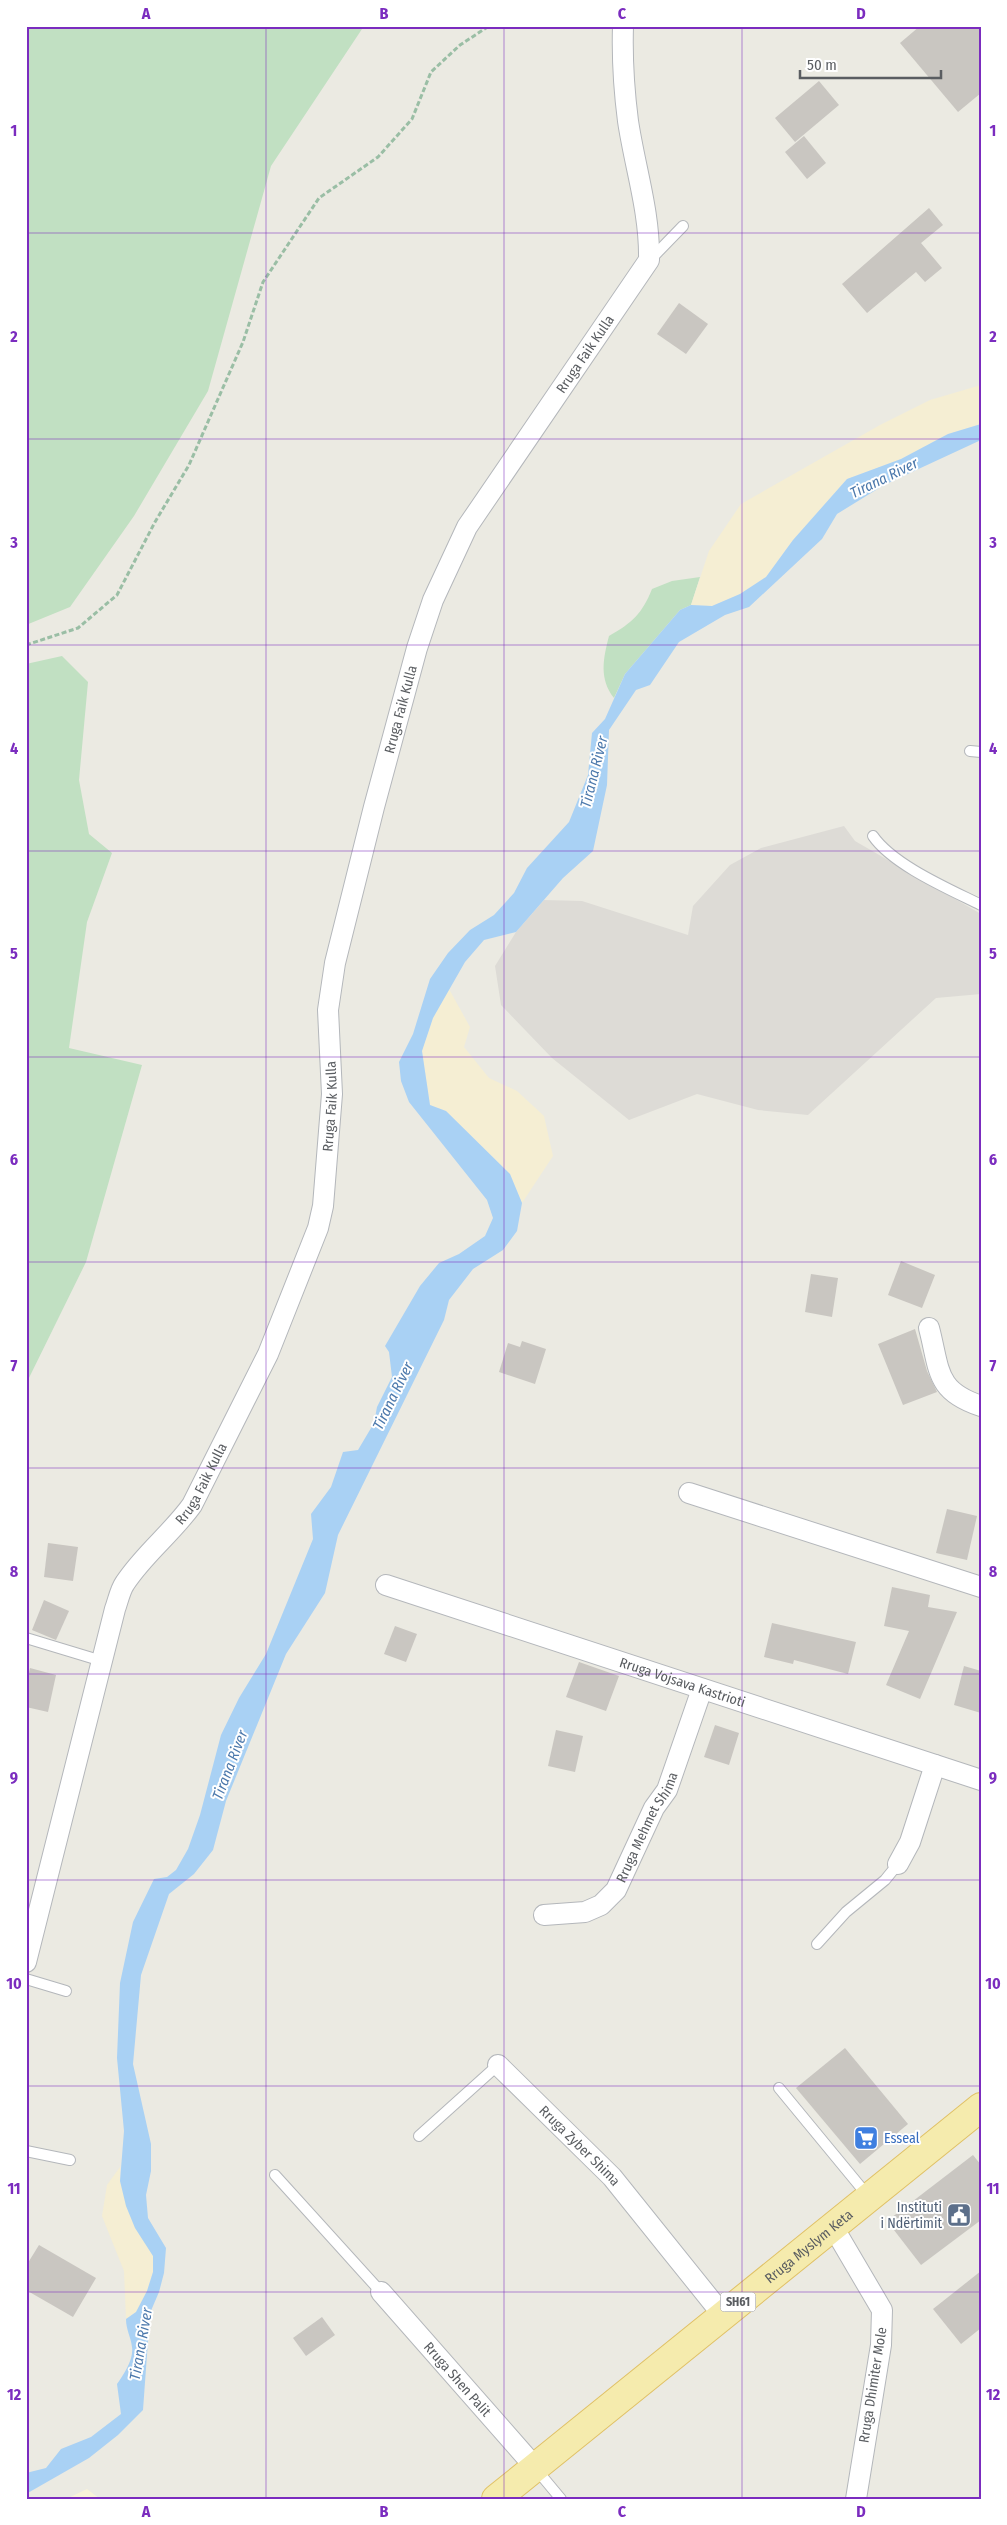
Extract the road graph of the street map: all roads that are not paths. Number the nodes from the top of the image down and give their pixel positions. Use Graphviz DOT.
graph roads {
  1 [pos="623,26"];
  2 [pos="683,226"];
  3 [pos="649,260"];
  4 [pos="970,751"];
  5 [pos="981,752"];
  6 [pos="873,836"];
  7 [pos="981,905"];
  8 [pos="929,1328"];
  9 [pos="981,1406"];
  10 [pos="689,1493"];
  11 [pos="386,1585"];
  12 [pos="981,1587"];
  13 [pos="26,1638"];
  14 [pos="102,1661"];
  15 [pos="702,1689"];
  16 [pos="934,1765"];
  17 [pos="981,1780"];
  18 [pos="898,1864"];
  19 [pos="544,1915"];
  20 [pos="817,1944"];
  21 [pos="26,1962"];
  22 [pos="26,1979"];
  23 [pos="66,1991"];
  24 [pos="498,2065"];
  25 [pos="780,2088"];
  26 [pos="981,2107"];
  27 [pos="419,2136"];
  28 [pos="26,2151"];
  29 [pos="70,2160"];
  30 [pos="275,2175"];
  31 [pos="868,2196"];
  32 [pos="832,2225"];
  33 [pos="380,2292"];
  34 [pos="722,2314"];
  35 [pos="534,2466"];
  36 [pos="496,2499"];
  37 [pos="561,2499"];
  38 [pos="856,2499"];
  1 -- 3 [label="street"];
  2 -- 3 [label="lane, Rruga Faik Kulla"];
  3 -- 14 [label="street, Rruga Faik Kulla"];
  4 -- 5 [label="lane"];
  6 -- 7 [label="lane"];
  8 -- 9 [label="street"];
  10 -- 12 [label="street"];
  11 -- 15 [label="street, Rruga Vojsava Kastrioti"];
  13 -- 14 [label="lane"];
  14 -- 21 [label="street, Rruga Faik Kulla"];
  15 -- 16 [label="street, Rruga Vojsava Kastrioti"];
  15 -- 19 [label="street, Rruga Mehmet Shima"];
  16 -- 17 [label="street, Rruga Vojsava Kastrioti"];
  16 -- 18 [label="street"];
  18 -- 20 [label="lane"];
  22 -- 23 [label="lane"];
  24 -- 27 [label="lane, Rruga Zyber Shima"];
  24 -- 34 [label="street, Rruga Zyber Shima"];
  25 -- 31 [label="lane"];
  26 -- 31 [label="main road, Rruga Myslym Keta / SH61"];
  28 -- 29 [label="lane"];
  30 -- 33 [label="lane"];
  31 -- 32 [label="main road, Rruga Myslym Keta / SH61"];
  32 -- 34 [label="main road, Rruga Myslym Keta / SH61"];
  32 -- 38 [label="street, Rruga Dhimiter Mole"];
  33 -- 35 [label="street, Rruga Shen Palit"];
  34 -- 35 [label="main road, Rruga Myslym Keta / SH61"];
  35 -- 36 [label="main road, Rruga Myslym Keta / SH61"];
  35 -- 37 [label="lane"];
}
